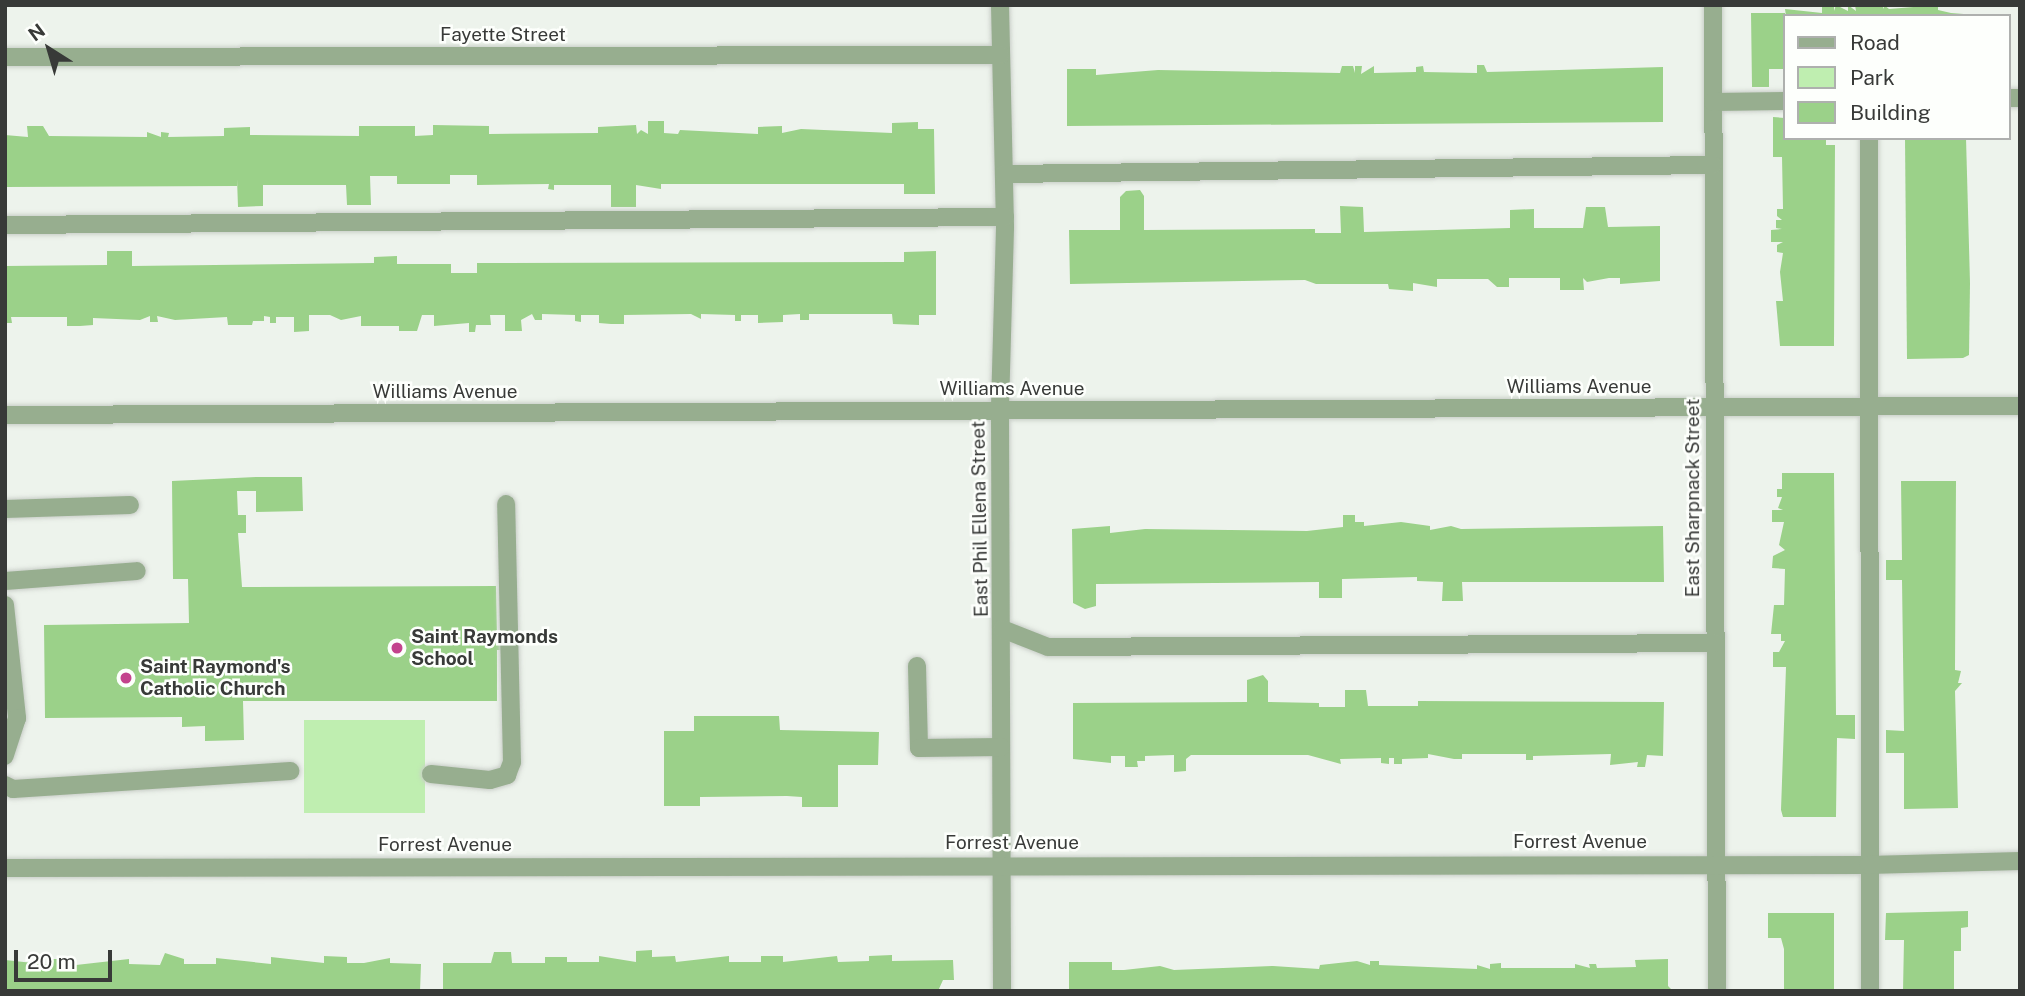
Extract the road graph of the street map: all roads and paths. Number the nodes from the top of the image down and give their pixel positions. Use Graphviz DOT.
graph roads {
  1 [pos="1000,5"];
  2 [pos="1713,5"];
  3 [pos="1000,55"];
  4 [pos="5,57"];
  5 [pos="1713,102"];
  6 [pos="1784,102"];
  7 [pos="1869,140"];
  8 [pos="1713,165"];
  9 [pos="1004,174"];
  10 [pos="1004,217"];
  11 [pos="5,225"];
  12 [pos="2020,406"];
  13 [pos="1714,407"];
  14 [pos="1871,408"];
  15 [pos="1000,410"];
  16 [pos="5,415"];
  17 [pos="506,504"];
  18 [pos="130,505"];
  19 [pos="5,509"];
  20 [pos="137,571"];
  21 [pos="5,581"];
  22 [pos="5,605"];
  23 [pos="1002,629"];
  24 [pos="1715,643"];
  25 [pos="917,666"];
  26 [pos="1001,747"];
  27 [pos="5,756"];
  28 [pos="290,771"];
  29 [pos="431,774"];
  30 [pos="5,785"];
  31 [pos="2020,860"];
  32 [pos="1716,863"];
  33 [pos="1002,864"];
  34 [pos="1868,865"];
  35 [pos="5,868"];
  36 [pos="1002,991"];
  37 [pos="1717,991"];
  38 [pos="1870,991"];
  1 -- 3 [label="street, East Phil Ellena Street"];
  2 -- 5 [label="street, East Sharpnack Street"];
  3 -- 4 [label="street, Fayette Street"];
  3 -- 9 [label="street, East Phil Ellena Street"];
  5 -- 6 [label="street"];
  5 -- 8 [label="street, East Sharpnack Street"];
  7 -- 14 [label="street"];
  8 -- 9 [label="street"];
  8 -- 13 [label="street, East Sharpnack Street"];
  9 -- 10 [label="street, East Phil Ellena Street"];
  10 -- 11 [label="street"];
  10 -- 15 [label="street, East Phil Ellena Street"];
  12 -- 14 [label="street, Williams Avenue"];
  13 -- 14 [label="street, Williams Avenue"];
  13 -- 15 [label="street, Williams Avenue"];
  13 -- 24 [label="street, East Sharpnack Street"];
  14 -- 34 [label="street"];
  15 -- 16 [label="street, Williams Avenue"];
  15 -- 23 [label="street, East Phil Ellena Street"];
  17 -- 29 [label="street"];
  18 -- 19 [label="street"];
  20 -- 21 [label="street"];
  22 -- 27 [label="street"];
  23 -- 24 [label="street"];
  23 -- 26 [label="street, East Phil Ellena Street"];
  24 -- 32 [label="street, East Sharpnack Street"];
  25 -- 26 [label="street"];
  26 -- 33 [label="street, East Phil Ellena Street"];
  28 -- 30 [label="street"];
  31 -- 34 [label="street, Forrest Avenue"];
  32 -- 33 [label="street, Forrest Avenue"];
  32 -- 34 [label="street, Forrest Avenue"];
  32 -- 37 [label="street, East Sharpnack Street"];
  33 -- 35 [label="street, Forrest Avenue"];
  33 -- 36 [label="street, East Phil Ellena Street"];
  34 -- 38 [label="street"];
}
